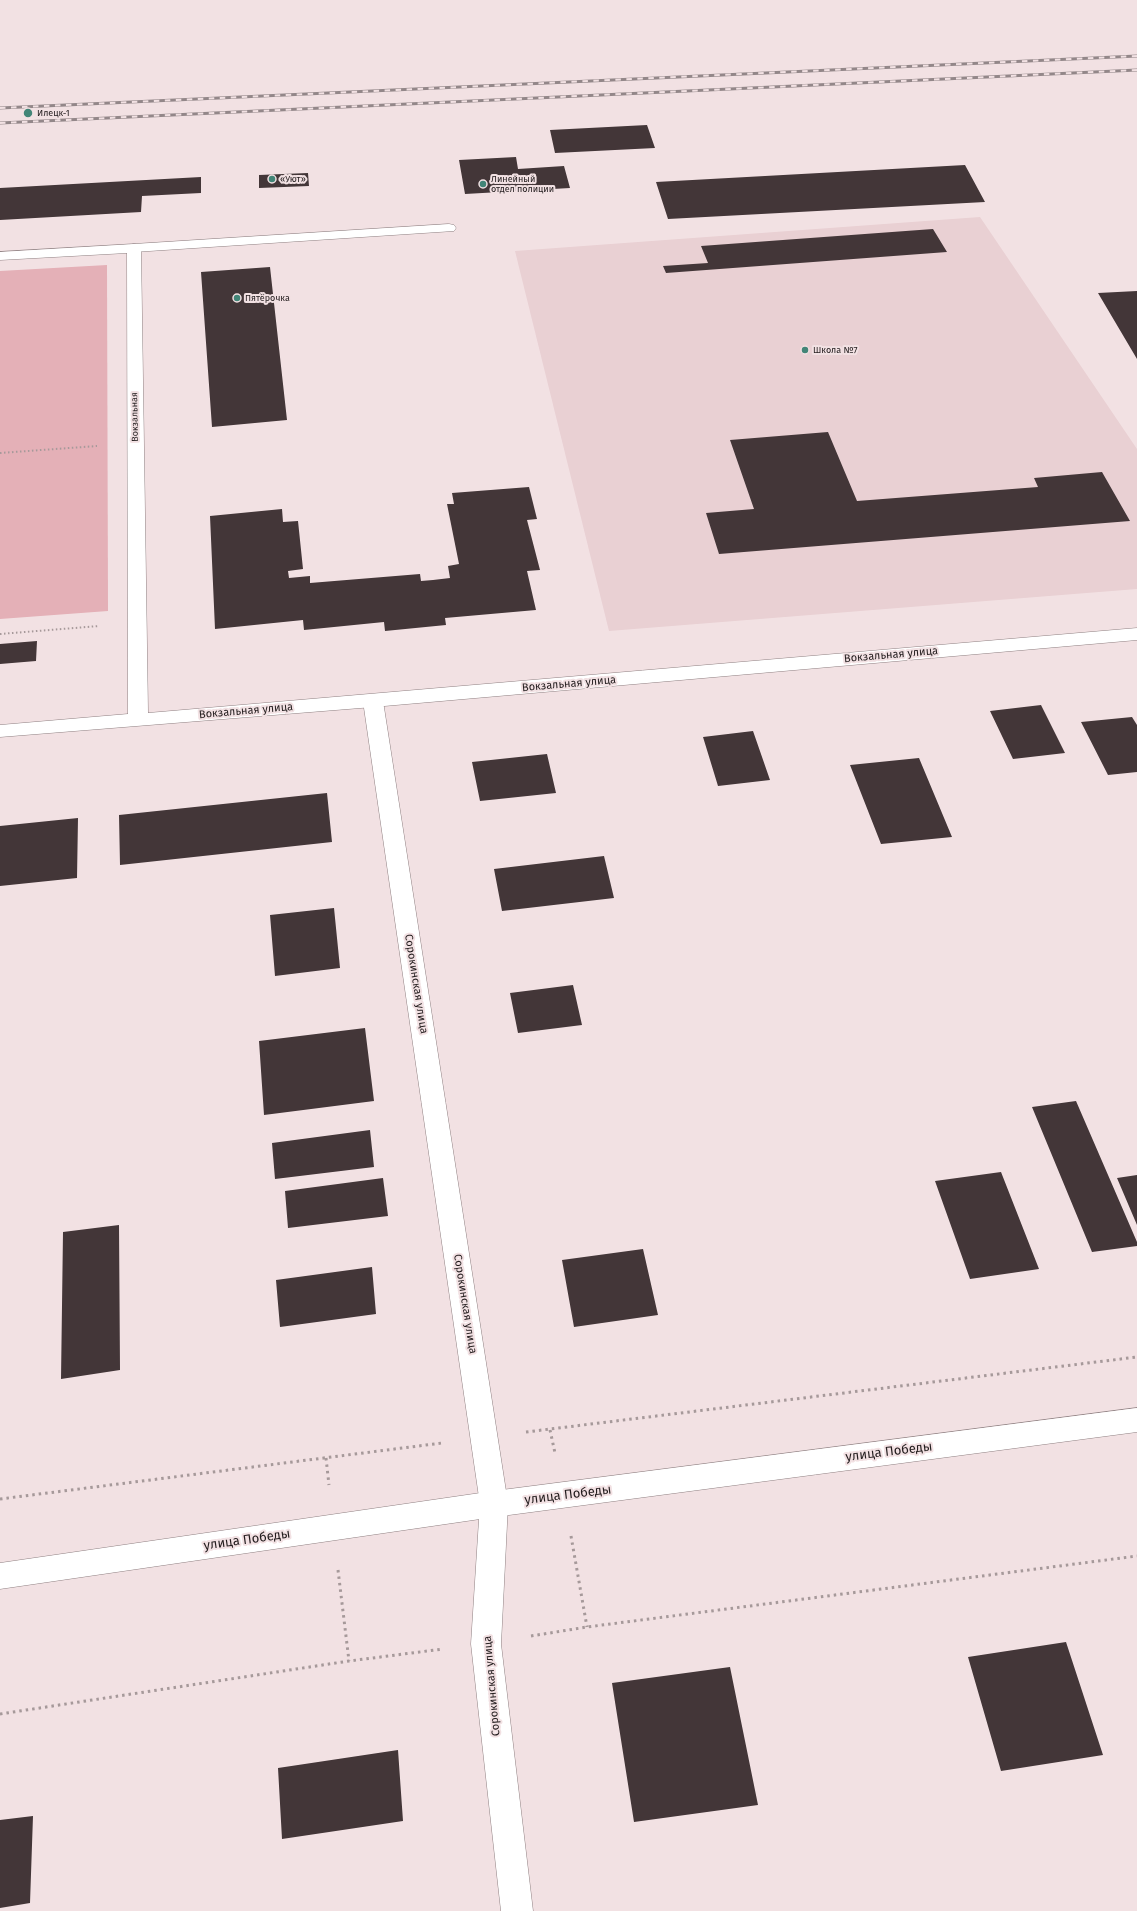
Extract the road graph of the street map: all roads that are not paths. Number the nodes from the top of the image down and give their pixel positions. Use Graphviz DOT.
graph roads {
  1 [pos="449,228"];
  2 [pos="134,248"];
  3 [pos="0,256"];
  4 [pos="1137,634"];
  5 [pos="373,701"];
  6 [pos="138,719"];
  7 [pos="0,731"];
  8 [pos="1137,1420"];
  9 [pos="494,1504"];
  10 [pos="0,1576"];
  11 [pos="516,1911"];
  1 -- 2 [label="street"];
  2 -- 3 [label="street"];
  2 -- 6 [label="street, Вокзальная"];
  4 -- 5 [label="street, Вокзальная улица"];
  5 -- 6 [label="street, Вокзальная улица"];
  5 -- 9 [label="street, Сорокинская улица"];
  6 -- 7 [label="street, Вокзальная улица"];
  8 -- 9 [label="street, улица Победы"];
  9 -- 10 [label="street, улица Победы"];
  9 -- 11 [label="street, Сорокинская улица"];
}
